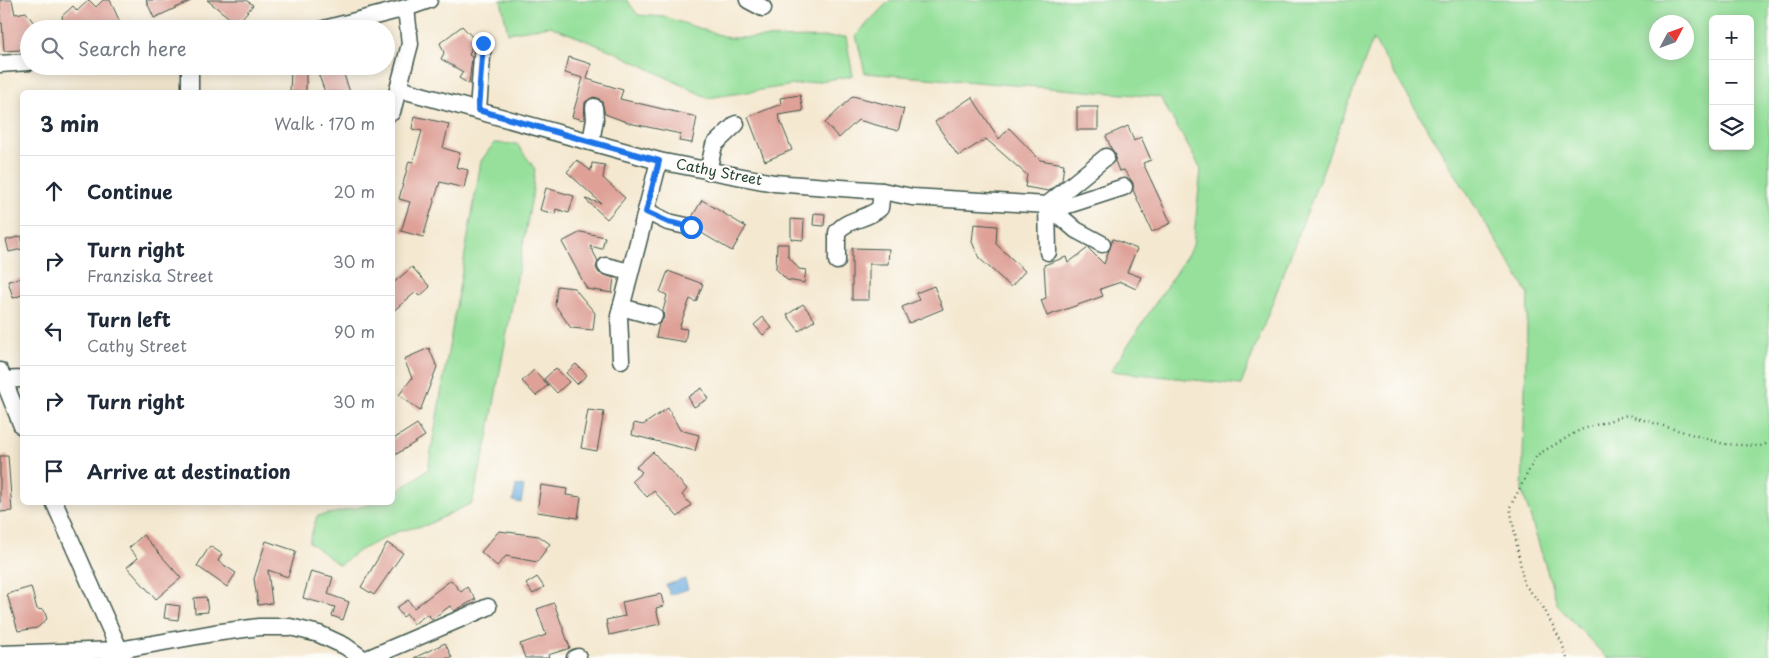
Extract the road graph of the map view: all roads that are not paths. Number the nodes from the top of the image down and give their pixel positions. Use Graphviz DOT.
graph roads {
  1 [pos="429,0"];
  2 [pos="406,8"];
  3 [pos="359,20"];
  4 [pos="483,43"];
  5 [pos="20,63"];
  6 [pos="0,64"];
  7 [pos="190,75"];
  8 [pos="399,89"];
  9 [pos="190,90"];
  10 [pos="395,102"];
  11 [pos="594,107"];
  12 [pos="478,110"];
  13 [pos="736,124"];
  14 [pos="591,142"];
  15 [pos="1106,157"];
  16 [pos="659,161"];
  17 [pos="708,171"];
  18 [pos="1124,187"];
  19 [pos="882,191"];
  20 [pos="1047,205"];
  21 [pos="646,212"];
  22 [pos="691,227"];
  23 [pos="1102,244"];
  24 [pos="1048,252"];
  25 [pos="837,260"];
  26 [pos="606,266"];
  27 [pos="630,272"];
  28 [pos="621,308"];
  29 [pos="654,316"];
  30 [pos="621,360"];
  31 [pos="1,377"];
  32 [pos="20,379"];
  33 [pos="20,421"];
  34 [pos="55,505"];
  35 [pos="488,607"];
  36 [pos="0,654"];
  37 [pos="121,654"];
  38 [pos="362,658"];
  39 [pos="369,658"];
  1 -- 2 [label="street"];
  2 -- 3 [label="street"];
  2 -- 8 [label="street"];
  4 -- 12 [label="street"];
  5 -- 6 [label="street"];
  7 -- 9 [label="street"];
  8 -- 10 [label="street"];
  8 -- 12 [label="street, Cathy Street"];
  11 -- 14 [label="street"];
  12 -- 14 [label="street, Cathy Street"];
  13 -- 17 [label="street"];
  14 -- 16 [label="street, Cathy Street"];
  15 -- 20 [label="street"];
  16 -- 17 [label="street, Cathy Street"];
  16 -- 21 [label="street"];
  17 -- 19 [label="street, Cathy Street"];
  18 -- 20 [label="street, Cathy Street"];
  19 -- 20 [label="street, Cathy Street"];
  19 -- 25 [label="street"];
  20 -- 23 [label="street"];
  20 -- 24 [label="street"];
  21 -- 22 [label="street"];
  21 -- 27 [label="street"];
  26 -- 27 [label="street"];
  27 -- 28 [label="street"];
  28 -- 29 [label="street"];
  28 -- 30 [label="street"];
  31 -- 32 [label="street"];
  31 -- 33 [label="street"];
  34 -- 37 [label="street"];
  35 -- 39 [label="street"];
  36 -- 37 [label="street"];
  37 -- 38 [label="street"];
}
